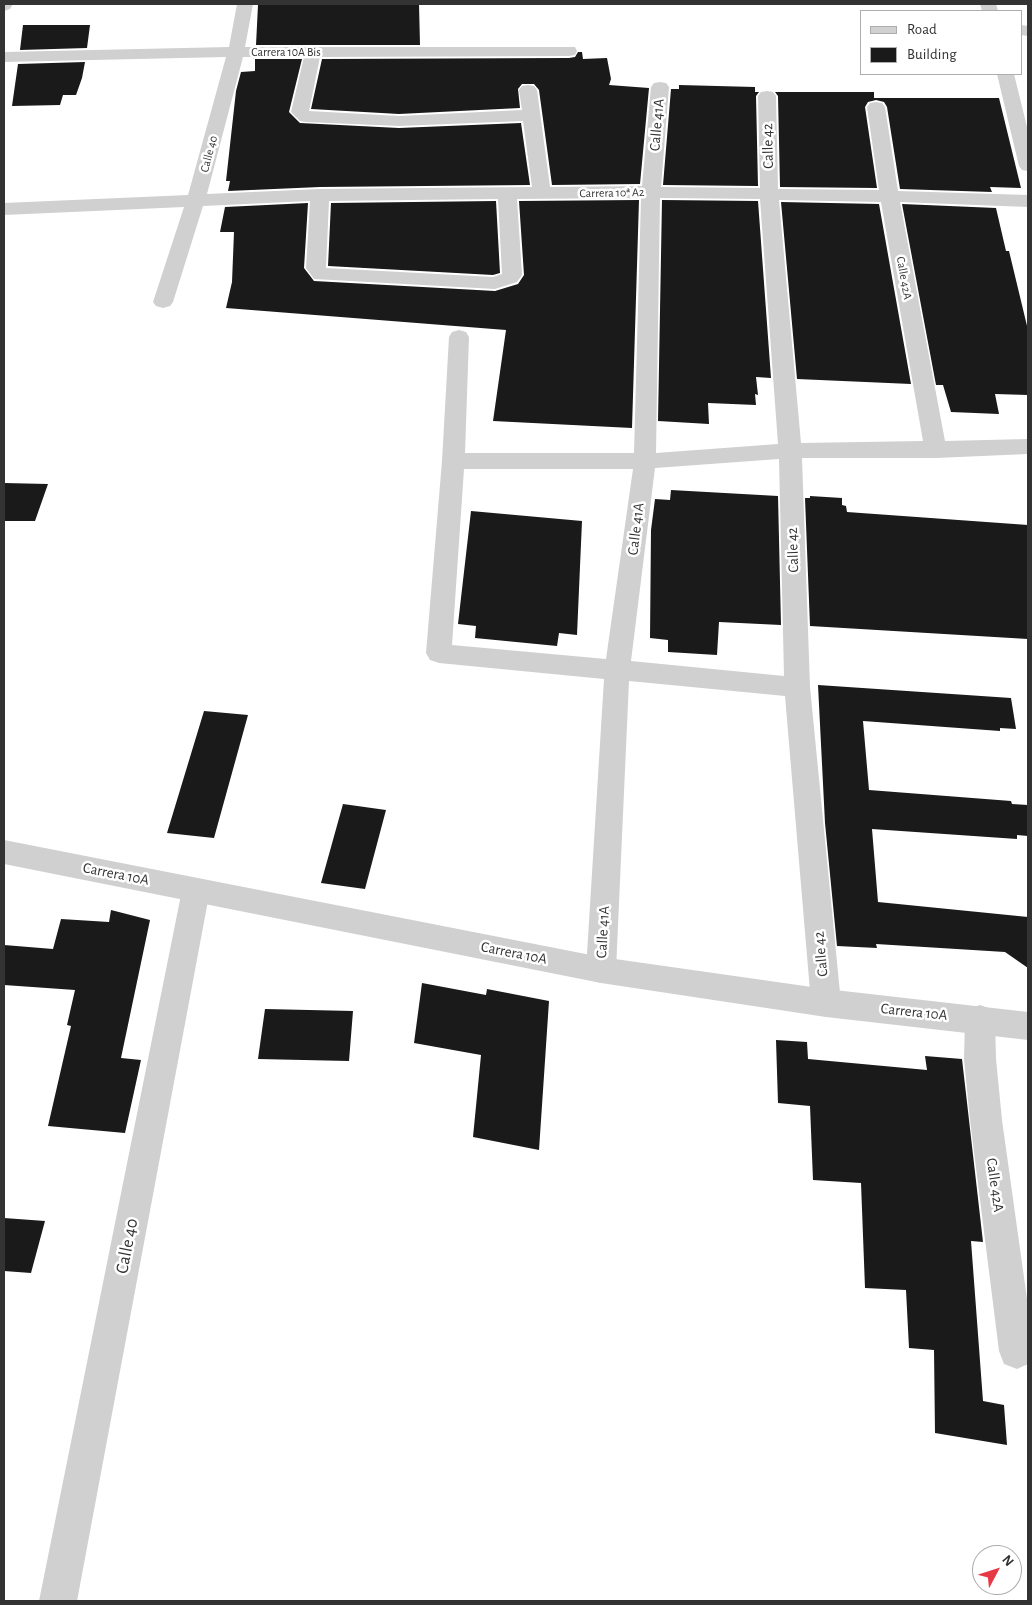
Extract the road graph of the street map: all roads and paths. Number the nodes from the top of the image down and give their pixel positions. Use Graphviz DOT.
graph roads {
  1 [pos="245,4"];
  2 [pos="569,51"];
  3 [pos="236,52"];
  4 [pos="312,52"];
  5 [pos="4,57"];
  6 [pos="1005,75"];
  7 [pos="660,87"];
  8 [pos="528,90"];
  9 [pos="767,96"];
  10 [pos="876,107"];
  11 [pos="531,115"];
  12 [pos="1028,166"];
  13 [pos="651,192"];
  14 [pos="769,193"];
  15 [pos="507,194"];
  16 [pos="542,194"];
  17 [pos="320,195"];
  18 [pos="889,196"];
  19 [pos="196,199"];
  20 [pos="1028,201"];
  21 [pos="4,208"];
  22 [pos="163,302"];
  23 [pos="459,337"];
  24 [pos="1028,447"];
  25 [pos="936,450"];
  26 [pos="790,451"];
  27 [pos="645,460"];
  28 [pos="453,461"];
  29 [pos="618,671"];
  30 [pos="797,687"];
  31 [pos="4,852"];
  32 [pos="196,890"];
  33 [pos="601,970"];
  34 [pos="826,1003"];
  35 [pos="980,1019"];
  36 [pos="1028,1026"];
  37 [pos="1017,1351"];
  38 [pos="58,1601"];
  1 -- 3 [label="street, Calle 40"];
  2 -- 4 [label="street, Carrera 10A Bis"];
  3 -- 4 [label="street, Carrera 10A Bis"];
  3 -- 5 [label="street, Carrera 10A Bis"];
  3 -- 19 [label="street, Calle 40"];
  4 -- 11 [label="street"];
  6 -- 12 [label="street"];
  7 -- 13 [label="street, Calle 41A"];
  8 -- 11 [label="street"];
  9 -- 14 [label="street, Calle 42"];
  10 -- 18 [label="street, Calle 42A"];
  11 -- 16 [label="street"];
  13 -- 14 [label="street, Carrera 10ª A2"];
  13 -- 16 [label="street, Carrera 10ª A2"];
  13 -- 27 [label="street, Calle 41A"];
  14 -- 18 [label="street, Carrera 10ª A2"];
  14 -- 26 [label="street, Calle 42"];
  15 -- 16 [label="street, Carrera 10ª A2"];
  15 -- 17 [label="street, Carrera 10ª A2"];
  15 -- 17 [label="street"];
  17 -- 19 [label="street, Carrera 10ª A2"];
  18 -- 20 [label="street, Carrera 10ª A2"];
  18 -- 25 [label="street, Calle 42A"];
  19 -- 21 [label="street, Carrera 10ª A2"];
  19 -- 22 [label="street, Calle 40"];
  23 -- 28 [label="street"];
  24 -- 25 [label="street"];
  25 -- 26 [label="street"];
  26 -- 27 [label="street"];
  26 -- 30 [label="street, Calle 42"];
  27 -- 28 [label="street"];
  27 -- 29 [label="street, Calle 41A"];
  28 -- 29 [label="street"];
  29 -- 30 [label="street"];
  29 -- 33 [label="street, Calle 41A"];
  30 -- 34 [label="street, Calle 42"];
  31 -- 32 [label="street, Carrera 10A"];
  32 -- 33 [label="street, Carrera 10A"];
  32 -- 38 [label="street, Calle 40"];
  33 -- 34 [label="street, Carrera 10A"];
  34 -- 35 [label="street, Carrera 10A"];
  35 -- 36 [label="street, Carrera 10A"];
  35 -- 37 [label="street, Calle 42A"];
}
